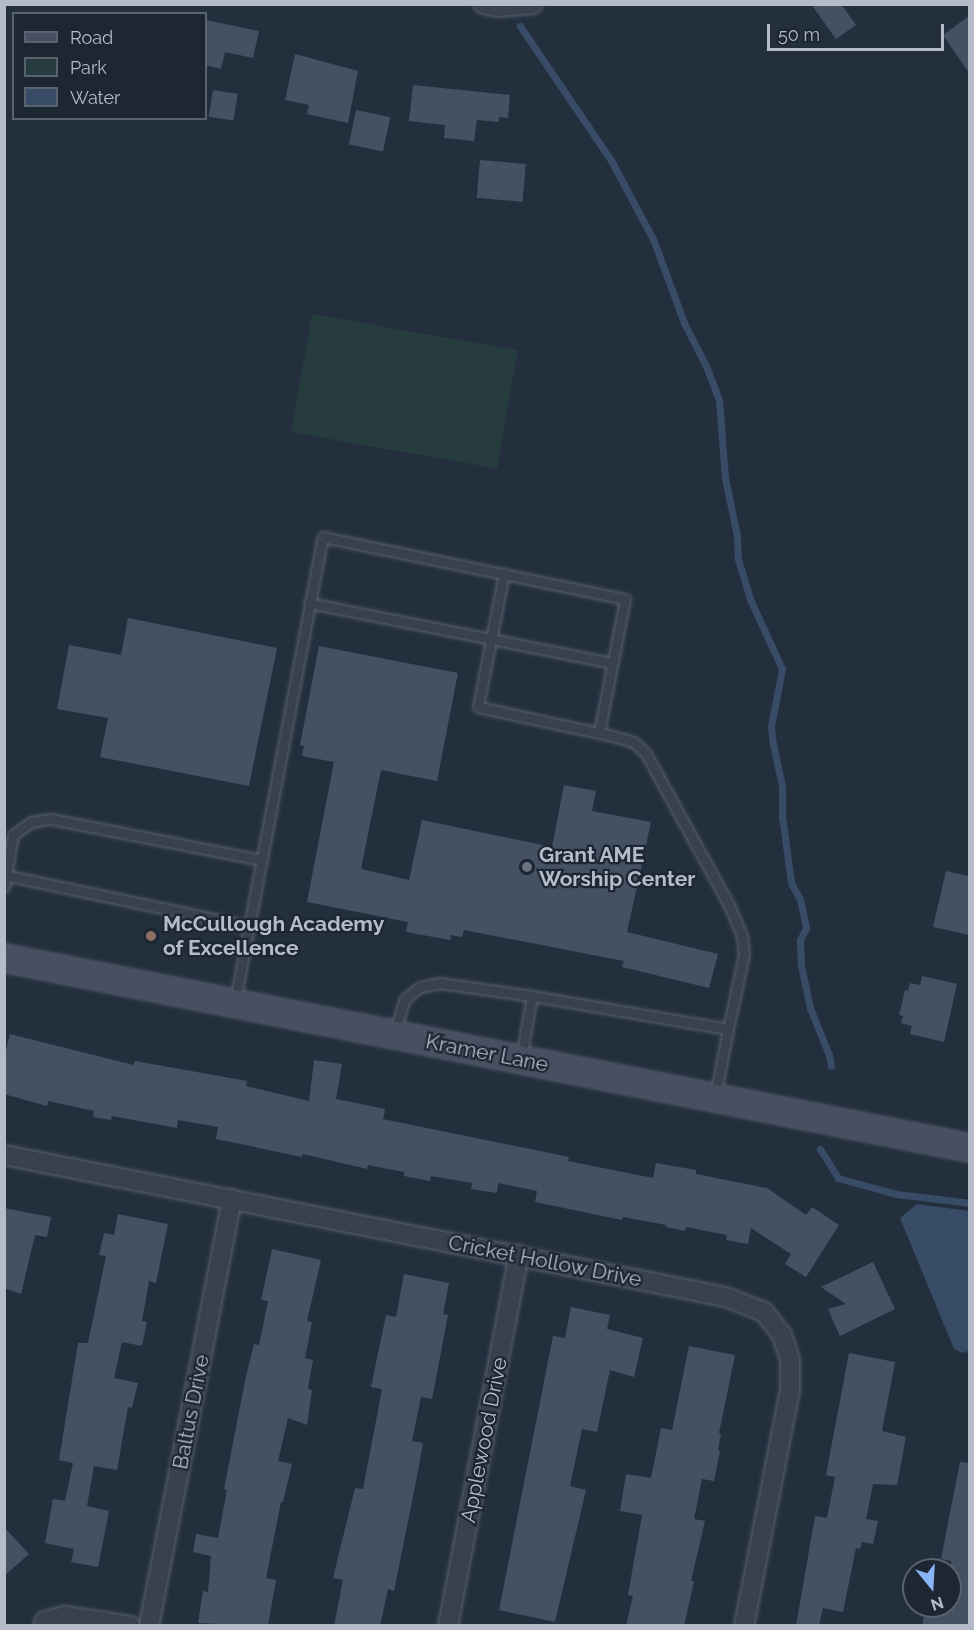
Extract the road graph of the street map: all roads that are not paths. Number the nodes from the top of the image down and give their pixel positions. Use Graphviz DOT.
graph roads {
  1 [pos="483,4"];
  2 [pos="533,4"];
  3 [pos="504,573"];
  4 [pos="309,603"];
  5 [pos="491,640"];
  6 [pos="612,663"];
  7 [pos="599,733"];
  8 [pos="261,860"];
  9 [pos="6,876"];
  10 [pos="4,886"];
  11 [pos="249,926"];
  12 [pos="4,958"];
  13 [pos="532,996"];
  14 [pos="235,1003"];
  15 [pos="728,1029"];
  16 [pos="394,1034"];
  17 [pos="521,1059"];
  18 [pos="715,1097"];
  19 [pos="969,1148"];
  20 [pos="4,1155"];
  21 [pos="232,1199"];
  22 [pos="519,1255"];
  23 [pos="43,1626"];
  24 [pos="130,1626"];
  25 [pos="149,1626"];
  26 [pos="448,1626"];
  27 [pos="744,1626"];
  1 -- 2 [label="street"];
  3 -- 4 [label="lane"];
  3 -- 5 [label="lane"];
  3 -- 6 [label="lane"];
  4 -- 5 [label="lane"];
  4 -- 8 [label="lane"];
  5 -- 6 [label="lane"];
  5 -- 7 [label="lane"];
  6 -- 7 [label="lane"];
  7 -- 15 [label="lane"];
  8 -- 9 [label="lane"];
  8 -- 11 [label="lane"];
  9 -- 10 [label="lane"];
  9 -- 11 [label="lane"];
  11 -- 14 [label="lane"];
  12 -- 14 [label="street, Kramer Lane"];
  13 -- 15 [label="lane"];
  13 -- 16 [label="lane"];
  13 -- 17 [label="lane"];
  14 -- 16 [label="street, Kramer Lane"];
  15 -- 18 [label="lane"];
  16 -- 17 [label="street, Kramer Lane"];
  17 -- 18 [label="street, Kramer Lane"];
  18 -- 19 [label="street, Kramer Lane"];
  20 -- 21 [label="street, Cricket Hollow Drive"];
  21 -- 22 [label="street, Cricket Hollow Drive"];
  21 -- 25 [label="street, Baltus Drive"];
  22 -- 26 [label="street, Applewood Drive"];
  22 -- 27 [label="street, Cricket Hollow Drive"];
  23 -- 24 [label="street"];
}
